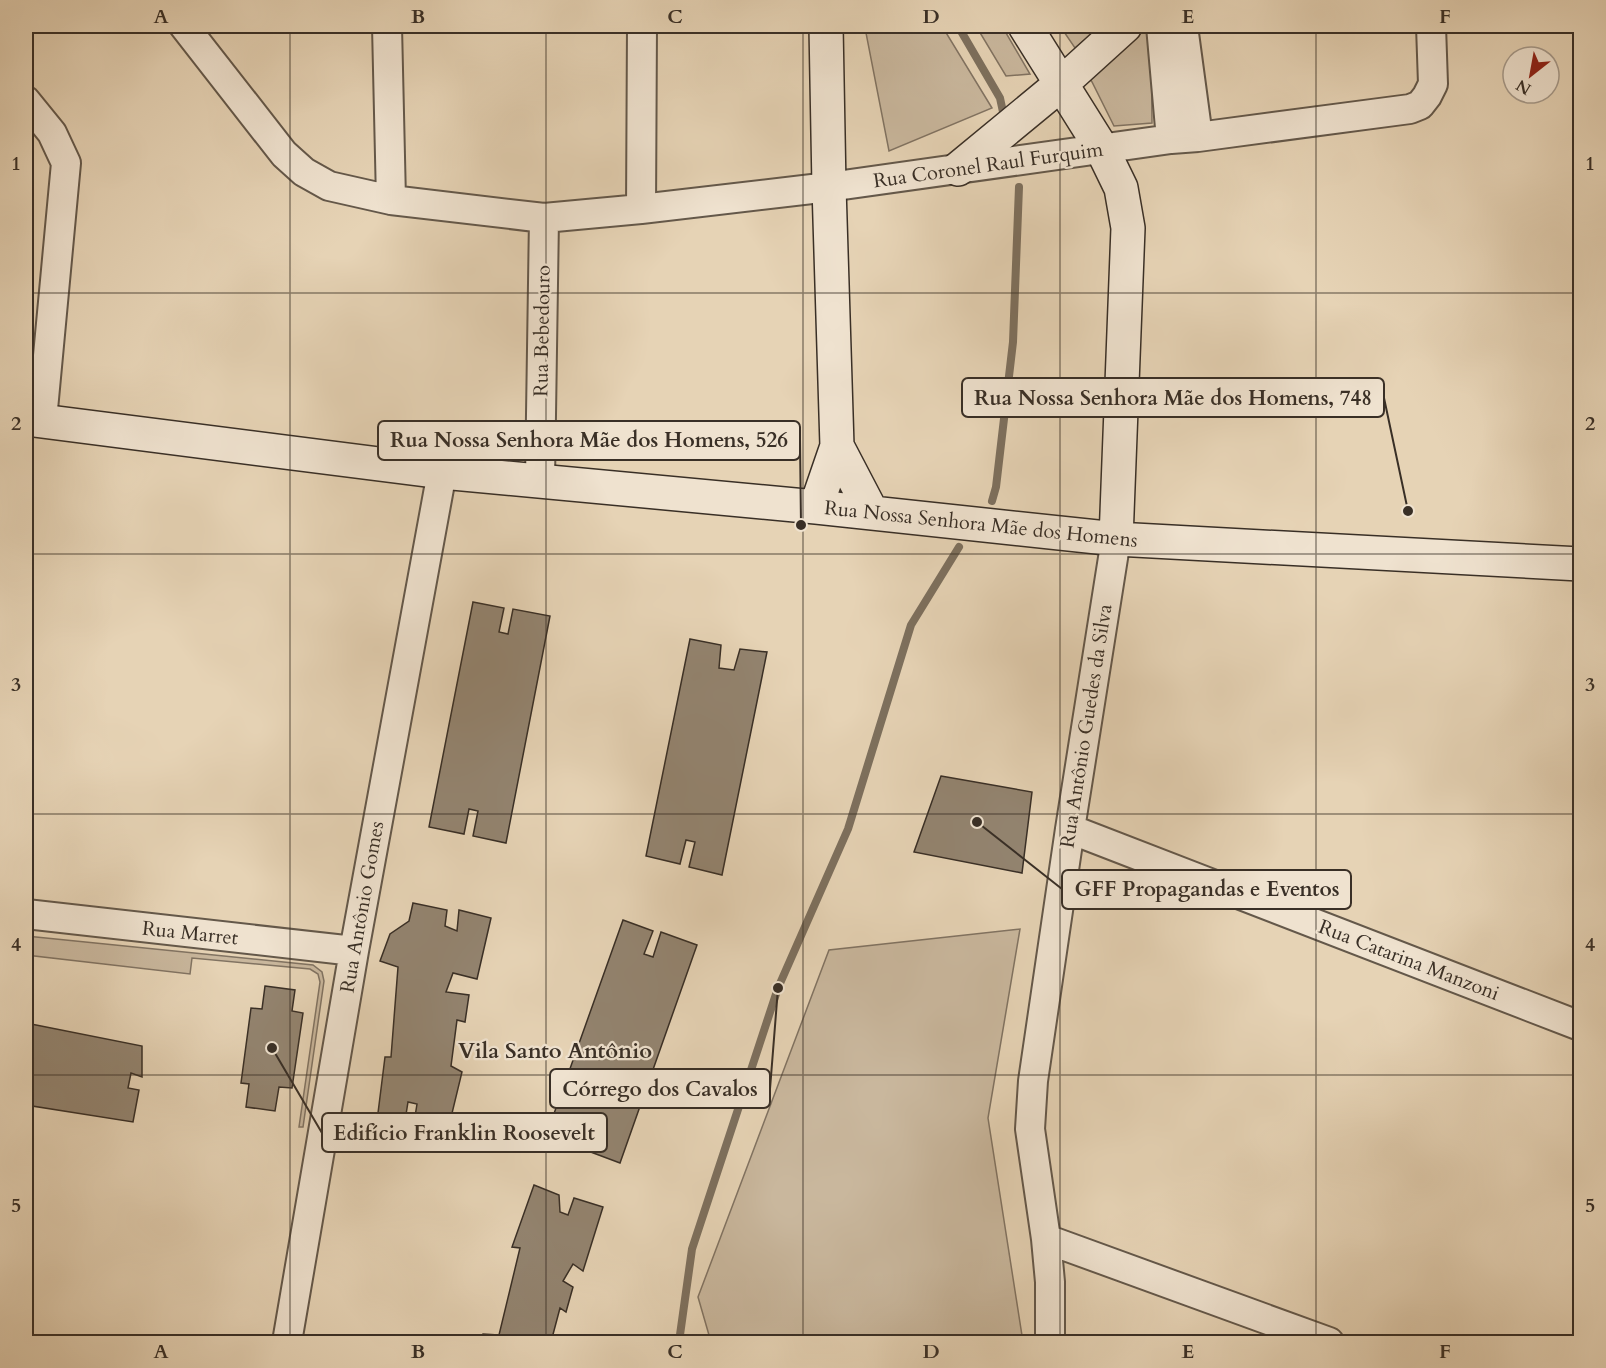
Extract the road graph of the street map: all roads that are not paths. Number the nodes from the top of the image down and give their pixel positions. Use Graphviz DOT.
graph roads {
  1 [pos="183,26"];
  2 [pos="387,26"];
  3 [pos="642,26"];
  4 [pos="826,26"];
  5 [pos="1025,26"];
  6 [pos="1125,26"];
  7 [pos="1161,26"];
  8 [pos="1183,26"];
  9 [pos="1431,26"];
  10 [pos="1061,84"];
  11 [pos="26,101"];
  12 [pos="1185,138"];
  13 [pos="1102,149"];
  14 [pos="958,170"];
  15 [pos="829,187"];
  16 [pos="391,200"];
  17 [pos="641,209"];
  18 [pos="544,218"];
  19 [pos="34,420"];
  20 [pos="837,446"];
  21 [pos="442,472"];
  22 [pos="540,480"];
  23 [pos="816,507"];
  24 [pos="872,513"];
  25 [pos="1116,539"];
  26 [pos="1581,564"];
  27 [pos="1070,829"];
  28 [pos="26,914"];
  29 [pos="354,951"];
  30 [pos="1581,1026"];
  31 [pos="1046,1239"];
  32 [pos="1116,1264"];
  33 [pos="1050,1282"];
  34 [pos="288,1342"];
  35 [pos="1050,1342"];
  36 [pos="1329,1342"];
  1 -- 16 [label="street, Rua Coronel Raul Furquim"];
  2 -- 16 [label="street"];
  3 -- 17 [label="street"];
  4 -- 15 [label="street"];
  5 -- 10 [label="street"];
  6 -- 10 [label="street"];
  7 -- 12 [label="street"];
  8 -- 12 [label="street"];
  9 -- 12 [label="street, Rua Coronel Raul Furquim"];
  10 -- 13 [label="street"];
  10 -- 14 [label="street"];
  11 -- 19 [label="street"];
  12 -- 13 [label="street, Rua Coronel Raul Furquim"];
  13 -- 14 [label="street, Rua Coronel Raul Furquim"];
  13 -- 25 [label="street"];
  14 -- 15 [label="street, Rua Coronel Raul Furquim"];
  15 -- 17 [label="street, Rua Coronel Raul Furquim"];
  15 -- 20 [label="street"];
  16 -- 18 [label="street, Rua Coronel Raul Furquim"];
  17 -- 18 [label="street, Rua Coronel Raul Furquim"];
  18 -- 22 [label="street, Rua Bebedouro"];
  19 -- 21 [label="street, Rua Nossa Senhora Mãe dos Homens"];
  20 -- 23 [label="street"];
  20 -- 24 [label="street"];
  21 -- 22 [label="street, Rua Nossa Senhora Mãe dos Homens"];
  21 -- 29 [label="street, Rua Antônio Gomes"];
  22 -- 23 [label="street, Rua Nossa Senhora Mãe dos Homens"];
  23 -- 24 [label="street, Rua Nossa Senhora Mãe dos Homens"];
  24 -- 25 [label="street, Rua Nossa Senhora Mãe dos Homens"];
  25 -- 26 [label="street, Rua Nossa Senhora Mãe dos Homens"];
  25 -- 27 [label="street, Rua Antônio Guedes da Silva"];
  27 -- 30 [label="street, Rua Catarina Manzoni"];
  27 -- 31 [label="street, Rua Antônio Guedes da Silva"];
  28 -- 29 [label="street, Rua Marret"];
  29 -- 34 [label="street, Rua Antônio Gomes"];
  31 -- 32 [label="street"];
  31 -- 33 [label="street, Rua Antônio Guedes da Silva"];
  32 -- 33 [label="street"];
  32 -- 36 [label="street"];
  33 -- 35 [label="street, Rua Antônio Guedes da Silva"];
}
